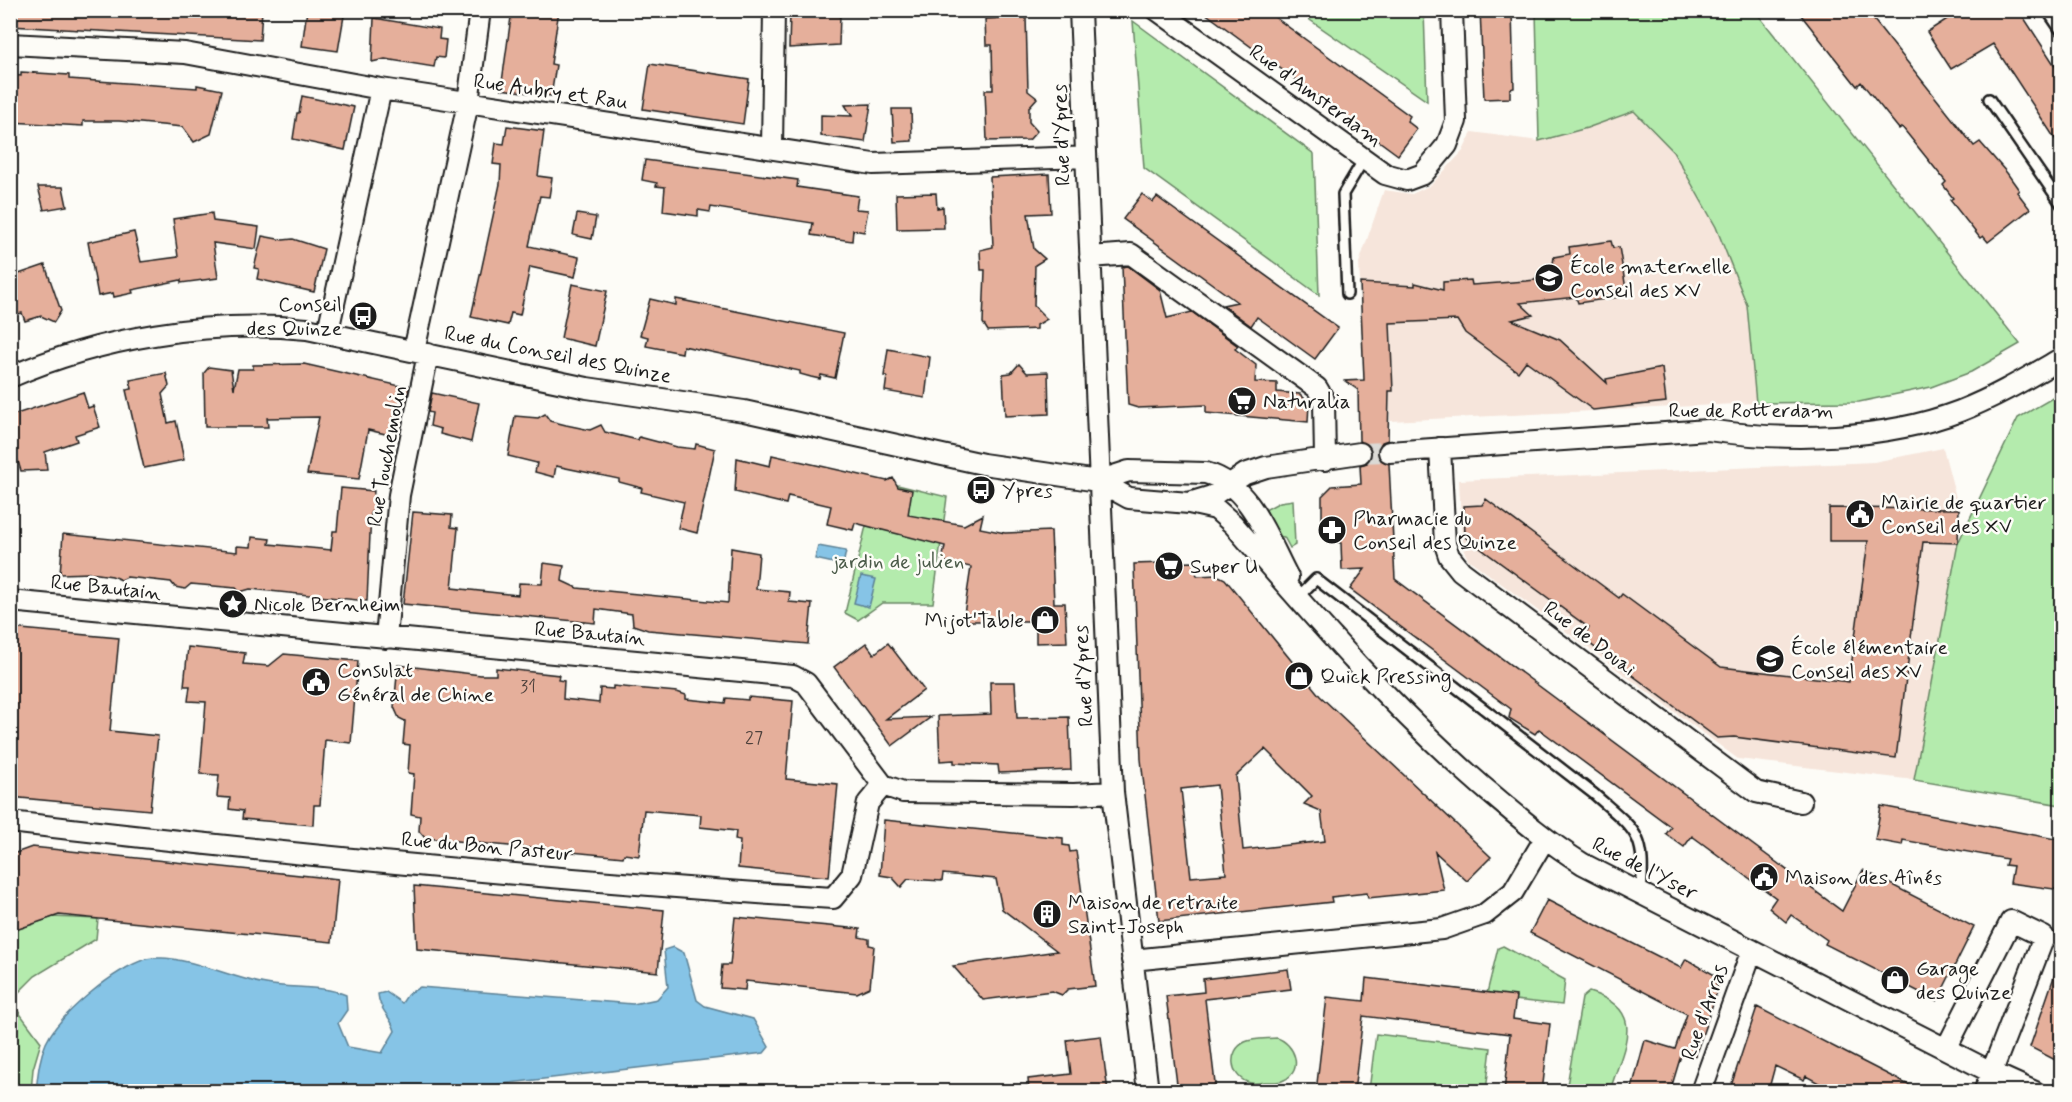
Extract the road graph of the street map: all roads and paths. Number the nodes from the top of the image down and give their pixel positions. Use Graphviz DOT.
graph roads {
  1 [pos="480,10"];
  2 [pos="774,10"];
  3 [pos="1080,10"];
  4 [pos="1158,10"];
  5 [pos="1452,10"];
  6 [pos="2047,10"];
  7 [pos="2061,32"];
  8 [pos="10,44"];
  9 [pos="381,89"];
  10 [pos="1989,99"];
  11 [pos="468,103"];
  12 [pos="772,147"];
  13 [pos="1086,157"];
  14 [pos="1364,159"];
  15 [pos="2061,205"];
  16 [pos="1090,257"];
  17 [pos="1347,294"];
  18 [pos="328,331"];
  19 [pos="421,353"];
  20 [pos="2061,358"];
  21 [pos="10,377"];
  22 [pos="1440,448"];
  23 [pos="1389,452"];
  24 [pos="1360,453"];
  25 [pos="1325,460"];
  26 [pos="1098,481"];
  27 [pos="1228,484"];
  28 [pos="1189,503"];
  29 [pos="1298,597"];
  30 [pos="10,601"];
  31 [pos="386,638"];
  32 [pos="883,785"];
  33 [pos="1113,792"];
  34 [pos="1802,802"];
  35 [pos="10,822"];
  36 [pos="1544,840"];
  37 [pos="1641,893"];
  38 [pos="2053,940"];
  39 [pos="1752,950"];
  40 [pos="1132,960"];
  41 [pos="1946,1049"];
  42 [pos="1993,1073"];
  43 [pos="1148,1092"];
  44 [pos="1701,1092"];
  45 [pos="1984,1092"];
  46 [pos="2035,1092"];
  1 -- 11 [label="street, Rue Touchemolin"];
  2 -- 12 [label="street"];
  3 -- 13 [label="street, Rue d'Ypres"];
  4 -- 14 [label="street, Rue d'Amsterdam"];
  5 -- 14 [label="street, Rue d'Amsterdam"];
  6 -- 7 [label="lane"];
  8 -- 9 [label="street, Rue Aubry et Rau"];
  9 -- 11 [label="street, Rue Aubry et Rau"];
  9 -- 18 [label="street"];
  10 -- 15 [label="lane"];
  11 -- 12 [label="street, Rue Aubry et Rau"];
  11 -- 19 [label="street, Rue Touchemolin"];
  12 -- 13 [label="street, Rue Aubry et Rau"];
  13 -- 16 [label="street, Rue d'Ypres"];
  14 -- 17 [label="lane"];
  16 -- 25 [label="street"];
  16 -- 26 [label="street, Rue d'Ypres"];
  18 -- 19 [label="street, Rue du Conseil des Quinze"];
  18 -- 21 [label="street, Rue du Conseil des Quinze"];
  19 -- 26 [label="street, Rue du Conseil des Quinze"];
  19 -- 31 [label="street, Rue Touchemolin"];
  20 -- 22 [label="street, Rue de Rotterdam"];
  22 -- 23 [label="street, Rue de Rotterdam"];
  22 -- 34 [label="street, Rue de Douai"];
  24 -- 25 [label="street"];
  25 -- 27 [label="street"];
  26 -- 27 [label="street, Rue de l'Yser"];
  26 -- 28 [label="street, Rue de l'Yser"];
  26 -- 33 [label="street, Rue d'Ypres"];
  27 -- 28 [label="street, Rue de l'Yser"];
  27 -- 29 [label="street, Rue de l'Yser"];
  28 -- 29 [label="street, Rue de l'Yser"];
  29 -- 36 [label="street, Rue de l'Yser"];
  29 -- 37 [label="lane"];
  30 -- 31 [label="street, Rue Bautain"];
  31 -- 32 [label="street, Rue Bautain"];
  32 -- 33 [label="street"];
  32 -- 35 [label="street, Rue du Bon Pasteur"];
  33 -- 40 [label="street, Rue d'Ypres"];
  36 -- 37 [label="street, Rue de l'Yser"];
  36 -- 40 [label="street"];
  37 -- 39 [label="street, Rue de l'Yser"];
  38 -- 41 [label="street"];
  38 -- 42 [label="street"];
  39 -- 41 [label="street, Rue de l'Yser"];
  39 -- 44 [label="street, Rue d'Arras"];
  40 -- 43 [label="street, Rue d'Ypres"];
  41 -- 42 [label="street, Rue de l'Yser"];
  42 -- 45 [label="street"];
  42 -- 46 [label="street, Rue de l'Yser"];
}
